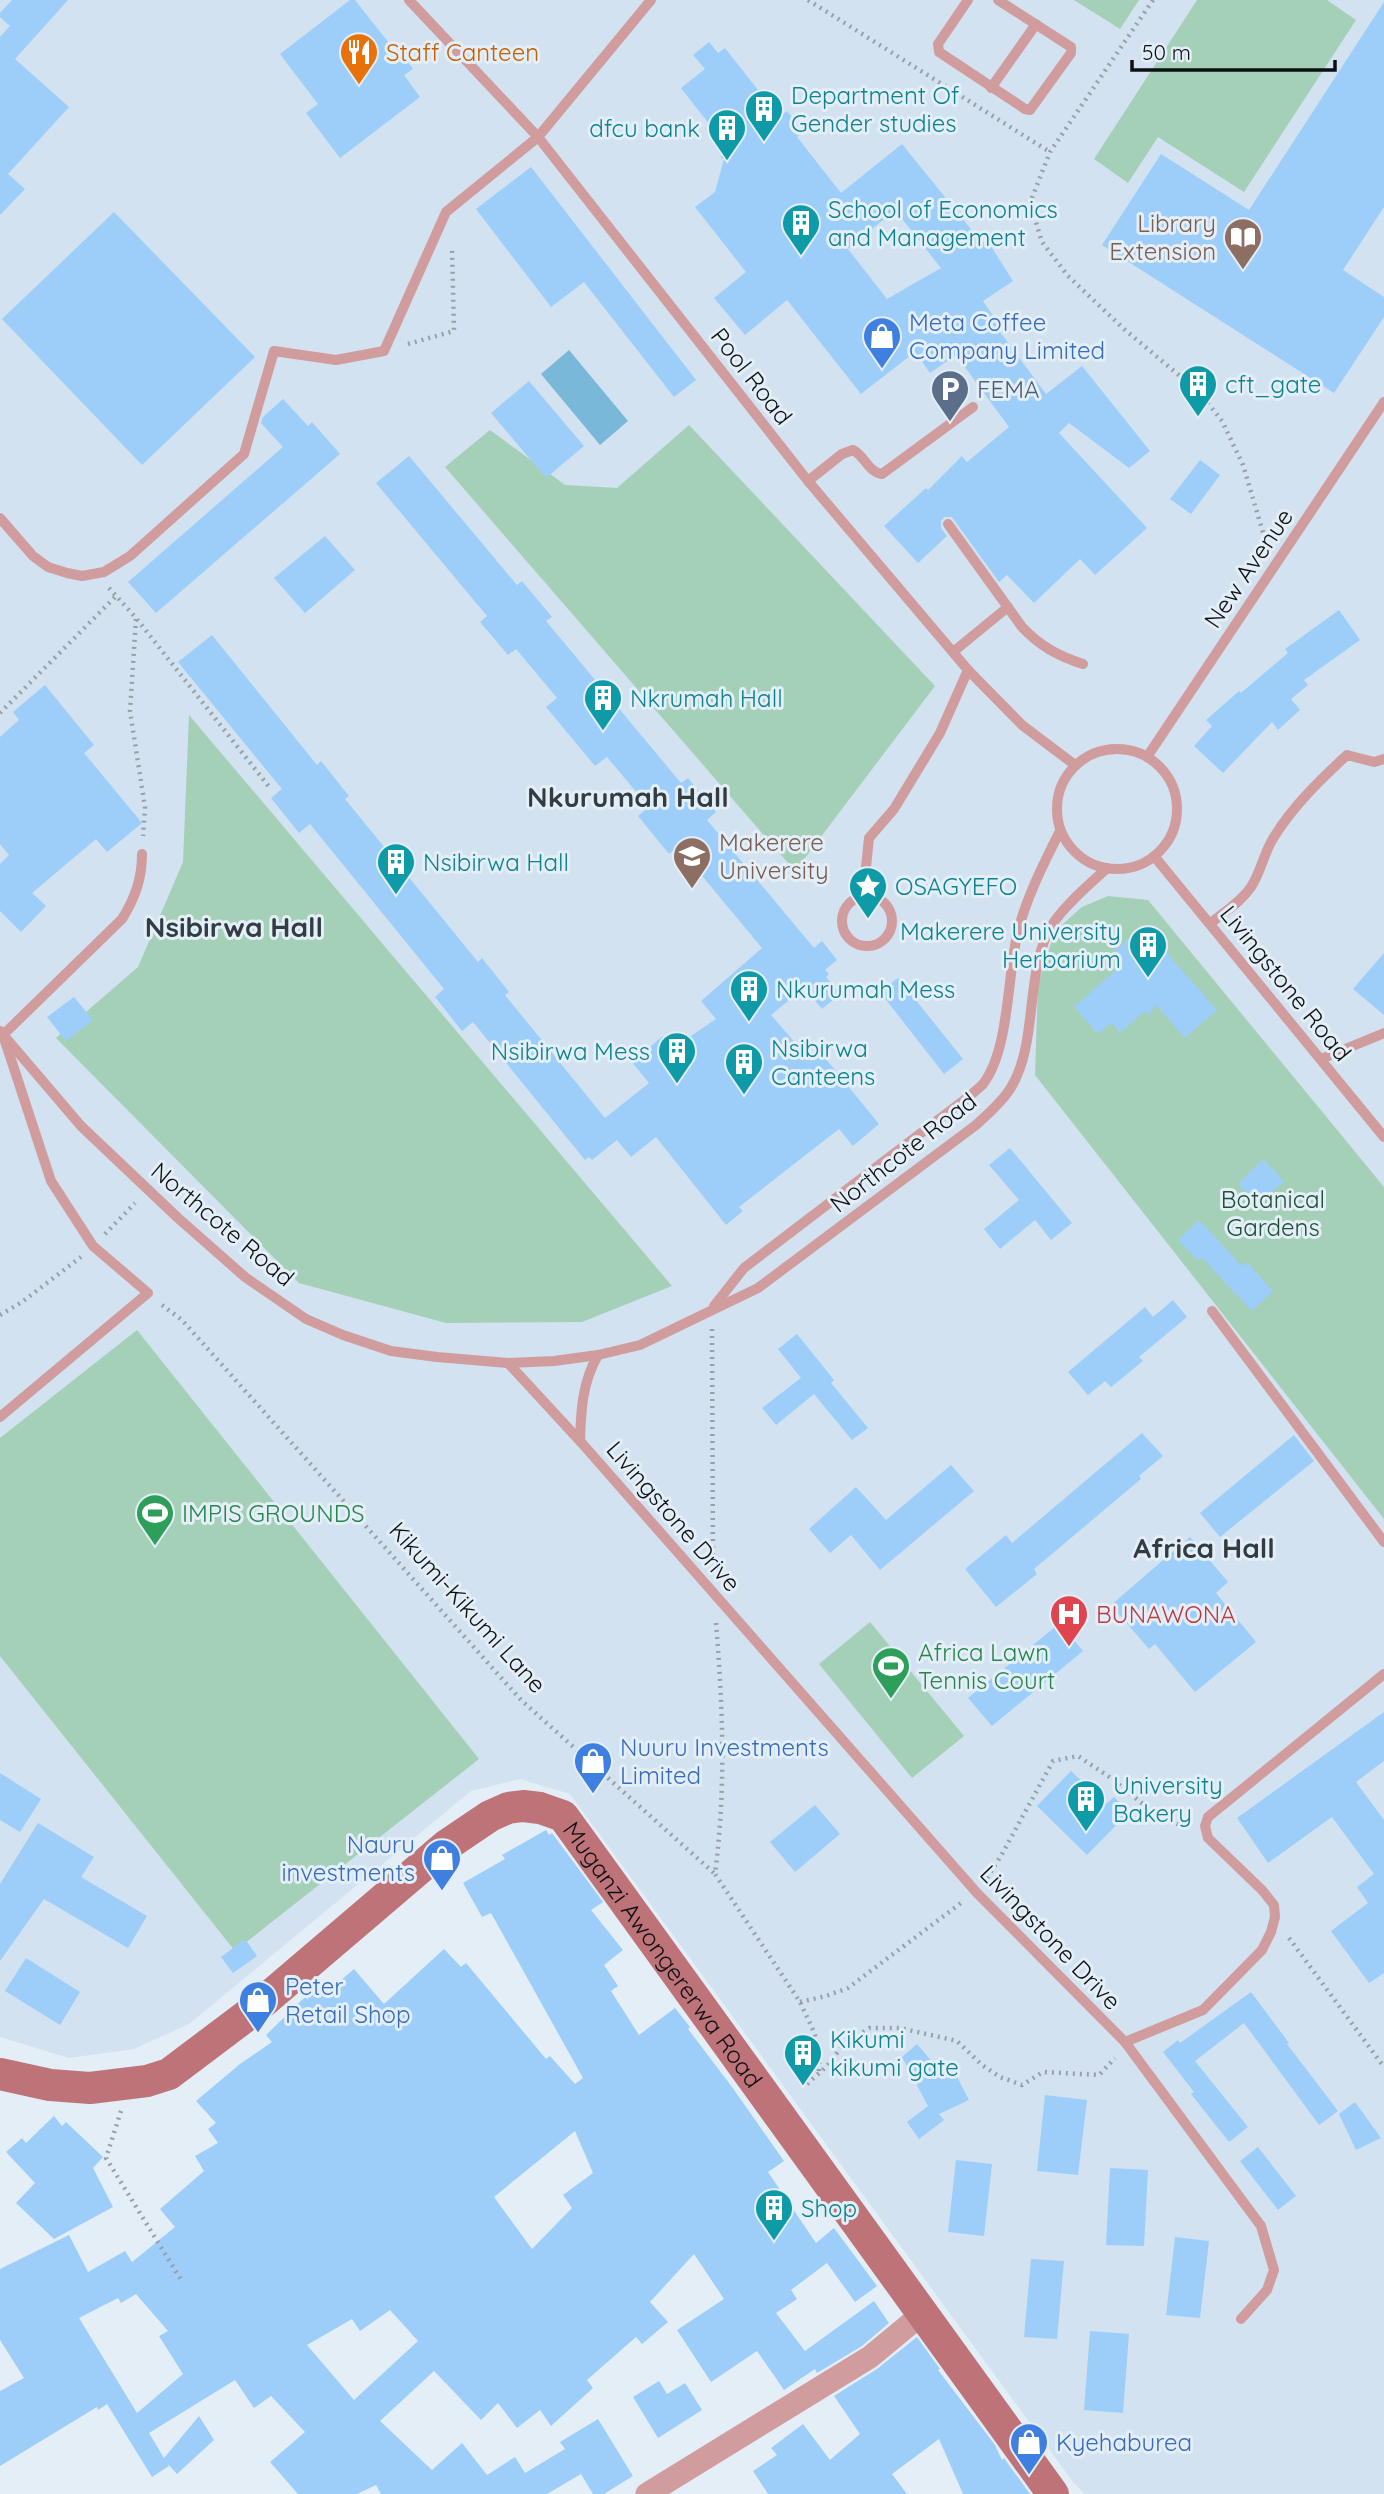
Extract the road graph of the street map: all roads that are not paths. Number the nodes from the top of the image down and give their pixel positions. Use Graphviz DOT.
graph roads {
  1 [pos="409,0"];
  2 [pos="651,0"];
  3 [pos="968,0"];
  4 [pos="999,0"];
  5 [pos="1036,24"];
  6 [pos="991,88"];
  7 [pos="538,138"];
  8 [pos="1384,402"];
  9 [pos="973,407"];
  10 [pos="808,481"];
  11 [pos="0,518"];
  12 [pos="948,524"];
  13 [pos="1008,607"];
  14 [pos="953,652"];
  15 [pos="1083,664"];
  16 [pos="968,670"];
  17 [pos="1147,757"];
  18 [pos="1384,759"];
  19 [pos="1075,765"];
  20 [pos="1060,831"];
  21 [pos="142,854"];
  22 [pos="1154,856"];
  23 [pos="1107,868"];
  24 [pos="863,897"];
  25 [pos="1211,923"];
  26 [pos="1384,1032"];
  27 [pos="2,1033"];
  28 [pos="1321,1059"];
  29 [pos="1384,1137"];
  30 [pos="712,1308"];
  31 [pos="1212,1311"];
  32 [pos="598,1355"];
  33 [pos="509,1363"];
  34 [pos="0,1416"];
  35 [pos="580,1441"];
  36 [pos="1384,1542"];
  37 [pos="1384,1674"];
  38 [pos="1125,2042"];
  39 [pos="0,2074"];
  40 [pos="922,2314"];
  41 [pos="1241,2319"];
  42 [pos="647,2494"];
  43 [pos="1053,2494"];
  1 -- 7 [label="lane, Pool Road"];
  2 -- 7 [label="lane"];
  3 -- 6 [label="lane"];
  4 -- 5 [label="lane"];
  5 -- 6 [label="lane"];
  5 -- 6 [label="lane"];
  7 -- 10 [label="lane, Pool Road"];
  7 -- 11 [label="lane"];
  8 -- 17 [label="lane, New Avenue"];
  9 -- 10 [label="lane"];
  10 -- 14 [label="lane, Pool Road"];
  12 -- 13 [label="lane"];
  13 -- 14 [label="lane"];
  13 -- 15 [label="lane"];
  14 -- 16 [label="lane, Pool Road"];
  16 -- 19 [label="lane, Pool Road"];
  16 -- 24 [label="lane"];
  17 -- 19 [label="lane"];
  17 -- 22 [label="lane"];
  18 -- 25 [label="lane"];
  19 -- 20 [label="lane"];
  20 -- 23 [label="lane"];
  20 -- 30 [label="lane, Northcote Road"];
  21 -- 27 [label="lane"];
  22 -- 23 [label="lane"];
  22 -- 25 [label="lane, Livingstone Road"];
  23 -- 30 [label="lane, Northcote Road"];
  24 -- 24 [label="lane"];
  25 -- 28 [label="lane, Livingstone Road"];
  26 -- 28 [label="lane"];
  27 -- 33 [label="lane, Northcote Road"];
  27 -- 34 [label="lane"];
  28 -- 29 [label="lane, Livingstone Road"];
  30 -- 32 [label="lane, Northcote Road"];
  31 -- 36 [label="lane"];
  32 -- 33 [label="lane, Northcote Road"];
  32 -- 35 [label="lane, Livingstone Drive"];
  33 -- 35 [label="lane, Livingstone Drive"];
  35 -- 38 [label="lane, Livingstone Drive"];
  37 -- 38 [label="lane, Livingstone Drive"];
  38 -- 41 [label="lane"];
  39 -- 40 [label="street, Muganzi Awongererwa Road"];
  40 -- 42 [label="street"];
  40 -- 43 [label="street, Muganzi Awongererwa Road"];
}
